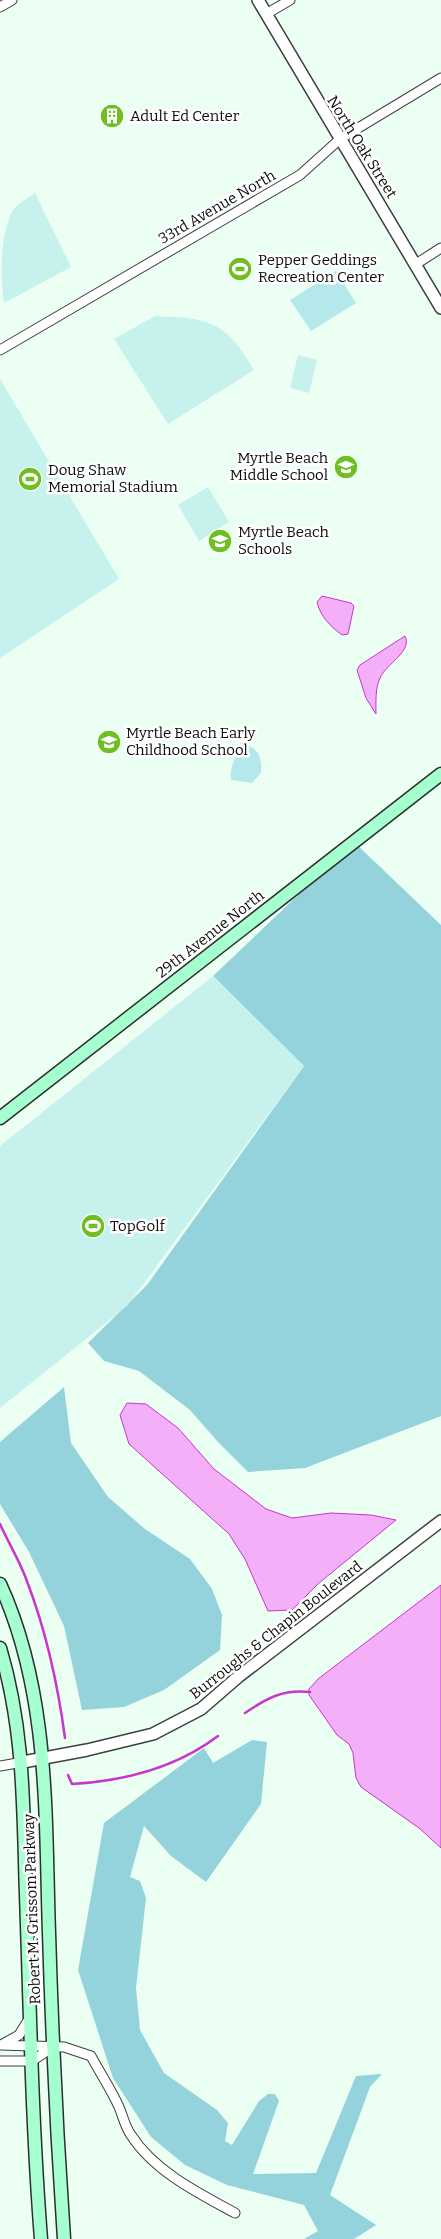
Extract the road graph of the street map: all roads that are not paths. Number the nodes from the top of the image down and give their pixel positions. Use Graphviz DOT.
graph roads {
  1 [pos="12,0"];
  2 [pos="258,0"];
  3 [pos="290,0"];
  4 [pos="0,7"];
  5 [pos="266,14"];
  6 [pos="441,78"];
  7 [pos="340,139"];
  8 [pos="441,248"];
  9 [pos="416,264"];
  10 [pos="441,308"];
  11 [pos="0,350"];
  12 [pos="441,774"];
  13 [pos="0,1118"];
  14 [pos="441,1521"];
  15 [pos="0,1584"];
  16 [pos="0,1648"];
  17 [pos="42,1759"];
  18 [pos="22,1762"];
  19 [pos="0,1766"];
  20 [pos="30,2016"];
  21 [pos="0,2045"];
  22 [pos="32,2046"];
  23 [pos="53,2047"];
  24 [pos="32,2061"];
  25 [pos="0,2062"];
  26 [pos="235,2213"];
  27 [pos="41,2239"];
  28 [pos="64,2239"];
  1 -- 4 [label="street"];
  2 -- 5 [label="street, North Oak Street"];
  3 -- 5 [label="street"];
  5 -- 7 [label="street, North Oak Street"];
  6 -- 7 [label="street, 33rd Avenue North"];
  7 -- 9 [label="street, North Oak Street"];
  7 -- 11 [label="street, 33rd Avenue North"];
  8 -- 9 [label="street"];
  9 -- 10 [label="street, North Oak Street"];
  12 -- 13 [label="main road, 29th Avenue North"];
  14 -- 17 [label="street, Burroughs & Chapin Boulevard"];
  15 -- 17 [label="main road, Robert M. Grissom Parkway"];
  16 -- 18 [label="main road, Robert M. Grissom Parkway"];
  17 -- 18 [label="street, Burroughs & Chapin Boulevard"];
  17 -- 23 [label="main road, Robert M. Grissom Parkway"];
  18 -- 19 [label="street, Burroughs & Chapin Boulevard"];
  18 -- 20 [label="main road, Robert M. Grissom Parkway"];
  20 -- 21 [label="street"];
  20 -- 22 [label="main road, Robert M. Grissom Parkway"];
  21 -- 22 [label="street"];
  22 -- 23 [label="street"];
  22 -- 24 [label="main road, Robert M. Grissom Parkway"];
  23 -- 24 [label="street"];
  23 -- 26 [label="street"];
  23 -- 28 [label="main road, Robert M. Grissom Parkway"];
  24 -- 25 [label="street"];
  24 -- 27 [label="main road, Robert M. Grissom Parkway"];
}
